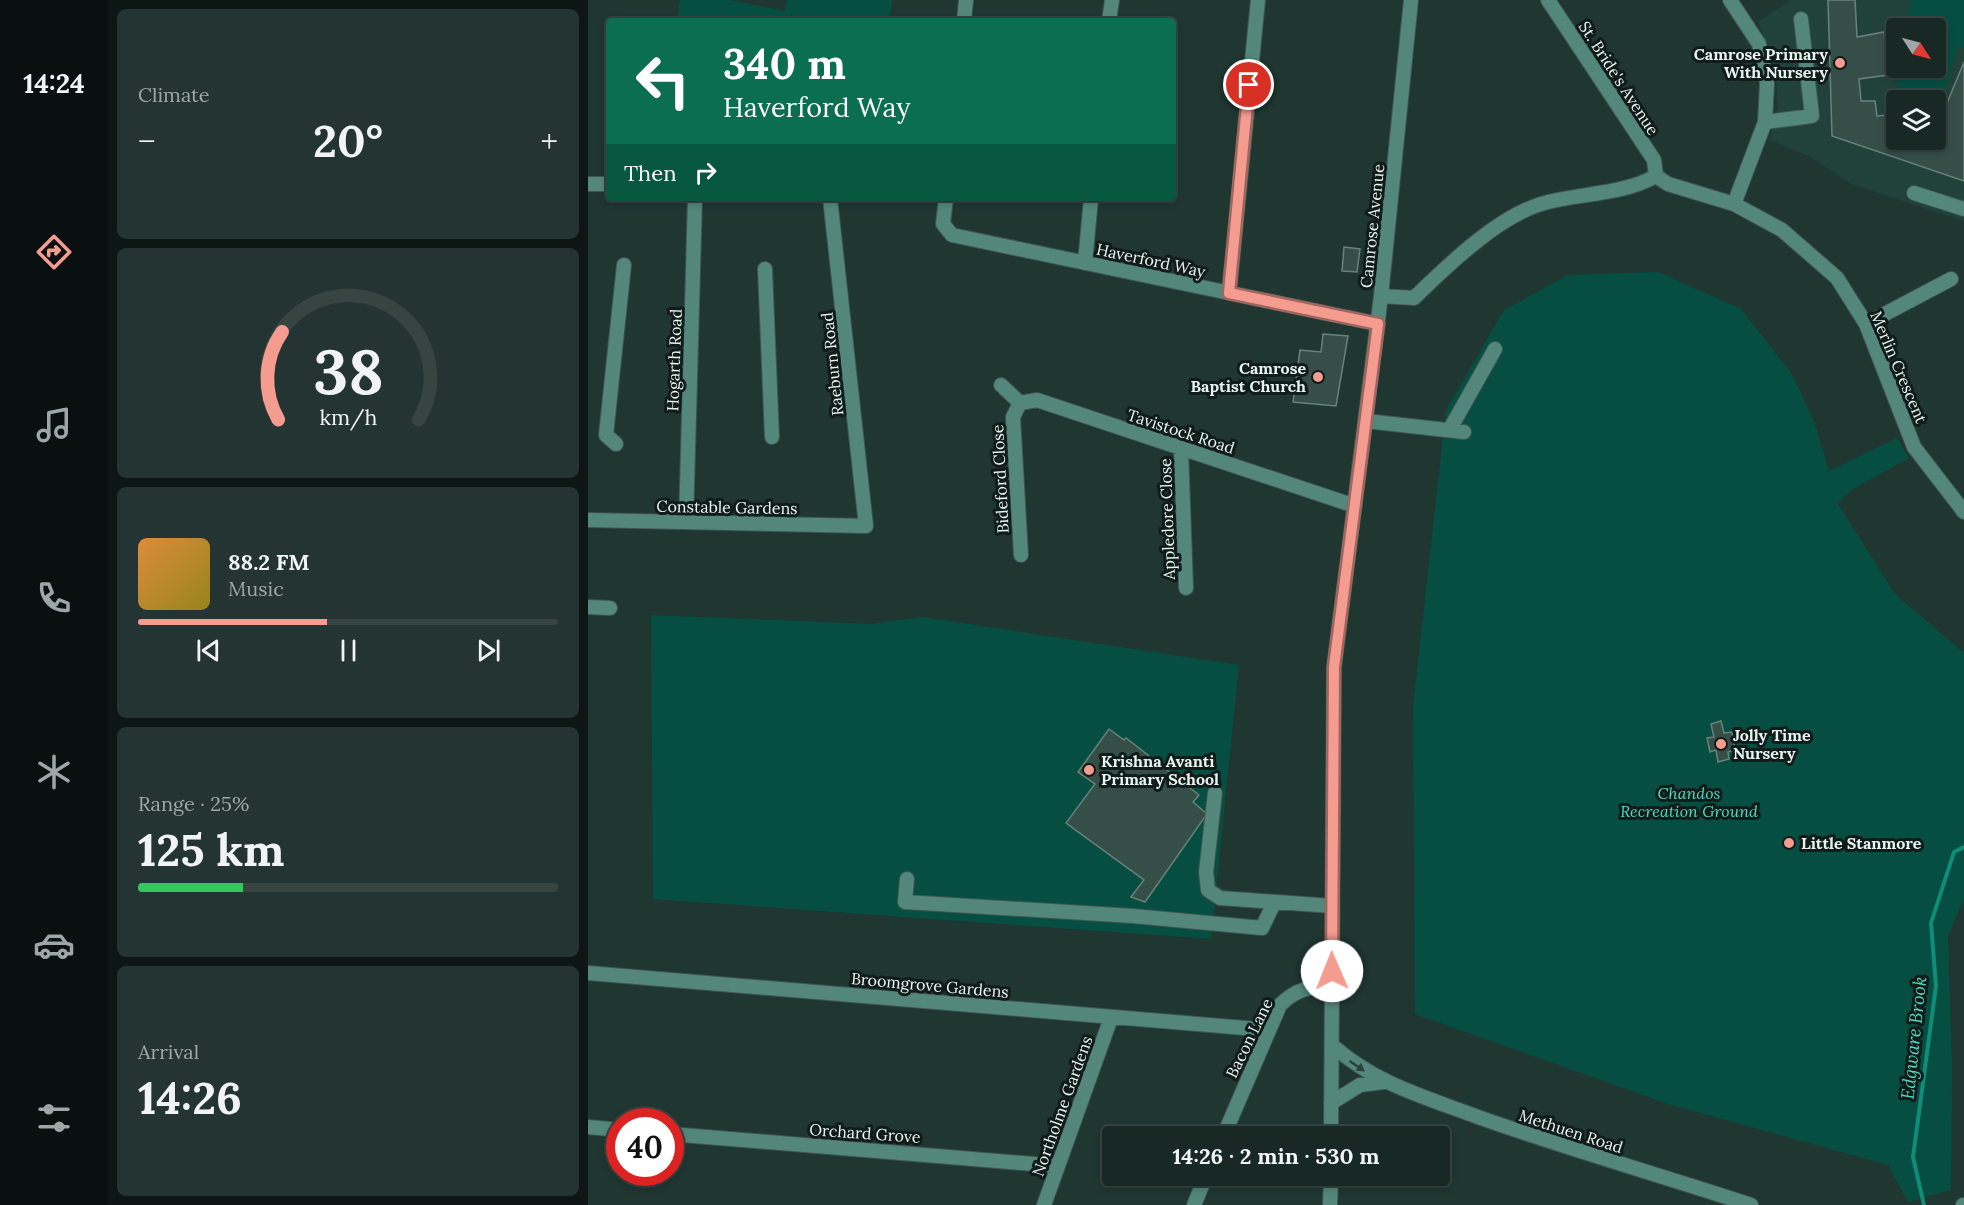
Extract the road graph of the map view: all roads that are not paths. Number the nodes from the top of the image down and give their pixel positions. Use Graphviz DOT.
graph roads {
  1 [pos="966,0"];
  2 [pos="1112,0"];
  3 [pos="1258,0"];
  4 [pos="1411,0"];
  5 [pos="1548,0"];
  6 [pos="1730,0"];
  7 [pos="964,18"];
  8 [pos="1109,18"];
  9 [pos="1801,19"];
  10 [pos="1765,122"];
  11 [pos="1656,176"];
  12 [pos="588,184"];
  13 [pos="606,184"];
  14 [pos="1914,193"];
  15 [pos="695,201"];
  16 [pos="830,201"];
  17 [pos="946,201"];
  18 [pos="1091,201"];
  19 [pos="1734,204"];
  20 [pos="1964,209"];
  21 [pos="1084,263"];
  22 [pos="624,264"];
  23 [pos="765,269"];
  24 [pos="1951,279"];
  25 [pos="1229,293"];
  26 [pos="1382,296"];
  27 [pos="1378,324"];
  28 [pos="1866,324"];
  29 [pos="1495,349"];
  30 [pos="1001,385"];
  31 [pos="1020,403"];
  32 [pos="1366,421"];
  33 [pos="1450,429"];
  34 [pos="1464,432"];
  35 [pos="772,437"];
  36 [pos="616,444"];
  37 [pos="1182,449"];
  38 [pos="1355,506"];
  39 [pos="1964,512"];
  40 [pos="588,520"];
  41 [pos="686,522"];
  42 [pos="866,526"];
  43 [pos="1021,555"];
  44 [pos="1186,588"];
  45 [pos="588,607"];
  46 [pos="610,608"];
  47 [pos="1215,793"];
  48 [pos="907,879"];
  49 [pos="1274,903"];
  50 [pos="1332,906"];
  51 [pos="588,973"];
  52 [pos="1332,987"];
  53 [pos="1111,1018"];
  54 [pos="1269,1030"];
  55 [pos="1333,1046"];
  56 [pos="1383,1082"];
  57 [pos="1331,1103"];
  58 [pos="1228,1126"];
  59 [pos="1331,1126"];
  60 [pos="588,1128"];
  61 [pos="606,1129"];
  62 [pos="684,1135"];
  63 [pos="1058,1166"];
  64 [pos="1202,1186"];
  65 [pos="1331,1186"];
  66 [pos="1744,1204"];
  67 [pos="1044,1205"];
  68 [pos="1194,1205"];
  69 [pos="1330,1205"];
  1 -- 7 [label="street"];
  2 -- 8 [label="street"];
  3 -- 25 [label="street"];
  4 -- 26 [label="street, Camrose Avenue"];
  5 -- 11 [label="street, St. Bride's Avenue"];
  6 -- 10 [label="street"];
  9 -- 10 [label="street"];
  10 -- 19 [label="street"];
  11 -- 19 [label="street, Merlin Crescent"];
  11 -- 26 [label="street"];
  12 -- 13 [label="street"];
  14 -- 20 [label="street"];
  15 -- 41 [label="street, Hogarth Road"];
  16 -- 42 [label="street, Raeburn Road"];
  17 -- 21 [label="street, Haverford Way"];
  18 -- 21 [label="street"];
  19 -- 28 [label="street, Merlin Crescent"];
  21 -- 25 [label="street, Haverford Way"];
  22 -- 36 [label="street"];
  23 -- 35 [label="street"];
  24 -- 28 [label="street"];
  25 -- 27 [label="street, Haverford Way"];
  26 -- 27 [label="street, Camrose Avenue"];
  27 -- 32 [label="street, Camrose Avenue"];
  28 -- 39 [label="street, Merlin Crescent"];
  29 -- 33 [label="street"];
  30 -- 31 [label="street"];
  31 -- 37 [label="street, Tavistock Road"];
  31 -- 43 [label="street, Bideford Close"];
  32 -- 33 [label="street"];
  32 -- 38 [label="street, Camrose Avenue"];
  33 -- 34 [label="street"];
  37 -- 38 [label="street, Tavistock Road"];
  37 -- 44 [label="street, Appledore Close"];
  38 -- 50 [label="street, Camrose Avenue"];
  40 -- 41 [label="street, Constable Gardens"];
  41 -- 42 [label="street, Constable Gardens"];
  45 -- 46 [label="street"];
  47 -- 49 [label="street"];
  48 -- 49 [label="street"];
  49 -- 50 [label="street"];
  50 -- 52 [label="street, Camrose Avenue"];
  51 -- 53 [label="street, Broomgrove Gardens"];
  52 -- 54 [label="street, Bacon Lane"];
  52 -- 55 [label="street, Camrose Avenue"];
  53 -- 54 [label="street, Broomgrove Gardens"];
  53 -- 63 [label="street, Northolme Gardens"];
  54 -- 58 [label="street, Bacon Lane"];
  55 -- 56 [label="street, Methuen Road, one-way"];
  55 -- 57 [label="street, Camrose Avenue"];
  56 -- 57 [label="street"];
  56 -- 66 [label="street, Methuen Road"];
  57 -- 59 [label="street, Camrose Avenue"];
  60 -- 61 [label="street"];
  62 -- 63 [label="street, Orchard Grove"];
  63 -- 67 [label="street, Northolme Gardens"];
  64 -- 68 [label="street"];
  65 -- 69 [label="street"];
}
